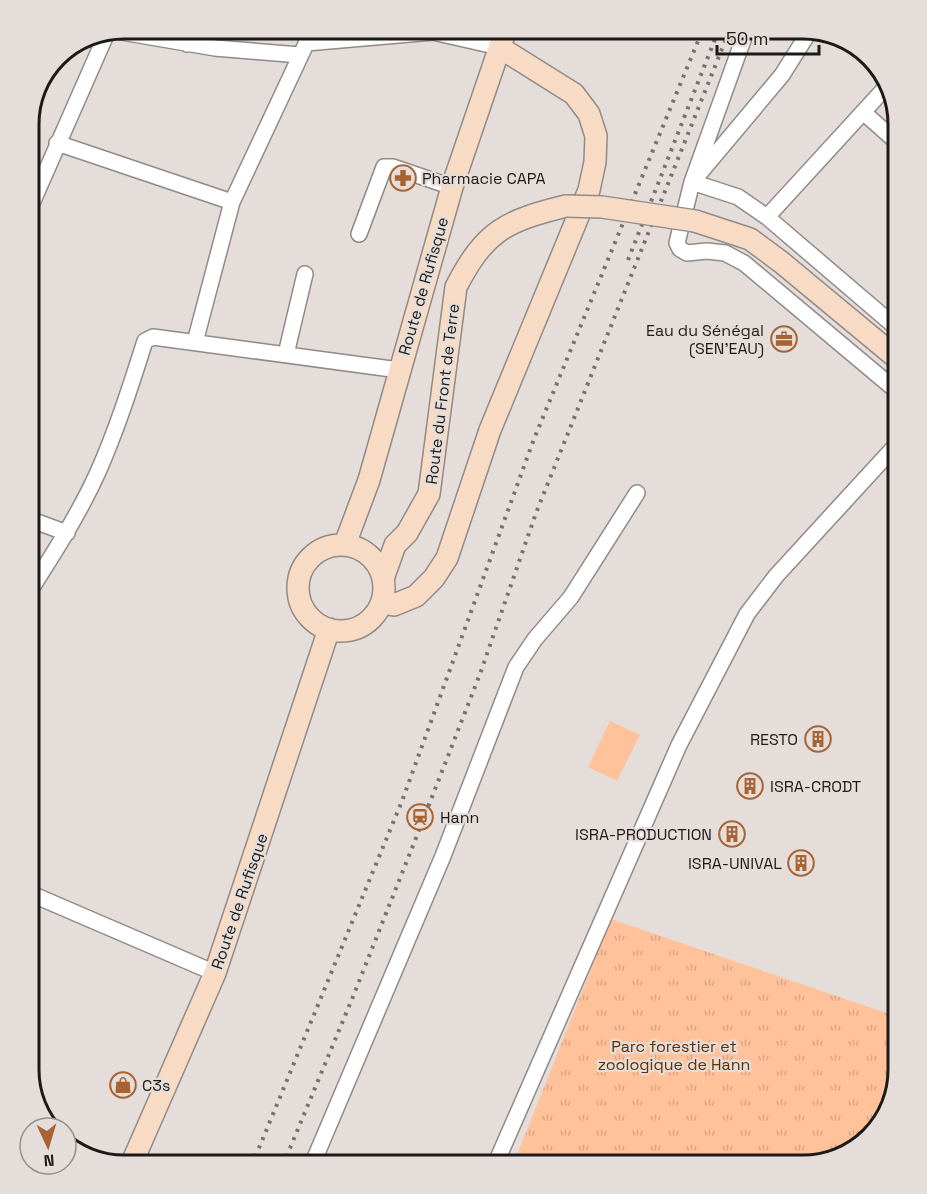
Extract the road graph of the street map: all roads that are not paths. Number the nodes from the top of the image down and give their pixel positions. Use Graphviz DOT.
graph roads {
  1 [pos="157,39"];
  2 [pos="189,39"];
  3 [pos="344,39"];
  4 [pos="502,39"];
  5 [pos="503,39"];
  6 [pos="743,39"];
  7 [pos="805,39"];
  8 [pos="103,42"];
  9 [pos="306,42"];
  10 [pos="187,44"];
  11 [pos="881,92"];
  12 [pos="863,112"];
  13 [pos="888,134"];
  14 [pos="57,143"];
  15 [pos="692,182"];
  16 [pos="39,186"];
  17 [pos="452,187"];
  18 [pos="232,202"];
  19 [pos="767,217"];
  20 [pos="359,234"];
  21 [pos="305,274"];
  22 [pos="888,320"];
  23 [pos="195,342"];
  24 [pos="888,351"];
  25 [pos="286,354"];
  26 [pos="399,370"];
  27 [pos="888,384"];
  28 [pos="888,454"];
  29 [pos="637,494"];
  30 [pos="39,523"];
  31 [pos="67,533"];
  32 [pos="345,544"];
  33 [pos="395,545"];
  34 [pos="366,552"];
  35 [pos="39,576"];
  36 [pos="384,576"];
  37 [pos="382,603"];
  38 [pos="329,629"];
  39 [pos="39,898"];
  40 [pos="215,973"];
  41 [pos="135,1155"];
  42 [pos="316,1155"];
  43 [pos="499,1155"];
  1 -- 10 [label="street"];
  2 -- 10 [label="street"];
  3 -- 9 [label="street"];
  4 -- 17 [label="main road, Route de Rufisque"];
  5 -- 37 [label="main road"];
  6 -- 15 [label="street"];
  7 -- 15 [label="street"];
  8 -- 14 [label="street"];
  9 -- 10 [label="street"];
  9 -- 18 [label="street"];
  11 -- 12 [label="street"];
  12 -- 13 [label="street"];
  12 -- 19 [label="street"];
  14 -- 16 [label="street"];
  14 -- 18 [label="street"];
  15 -- 19 [label="street"];
  15 -- 27 [label="street"];
  17 -- 20 [label="street"];
  17 -- 26 [label="main road, Route de Rufisque"];
  18 -- 23 [label="street"];
  19 -- 22 [label="street"];
  21 -- 25 [label="street"];
  23 -- 25 [label="street"];
  23 -- 31 [label="street"];
  24 -- 33 [label="main road, Route du Front de Terre, bridge"];
  25 -- 26 [label="street"];
  26 -- 32 [label="main road, Route de Rufisque"];
  28 -- 43 [label="street"];
  29 -- 42 [label="street"];
  30 -- 31 [label="street"];
  31 -- 35 [label="street"];
  32 -- 34 [label="main road"];
  32 -- 38 [label="main road"];
  33 -- 34 [label="main road"];
  33 -- 36 [label="main road, Route du Front de Terre"];
  34 -- 36 [label="main road"];
  36 -- 37 [label="main road"];
  37 -- 38 [label="main road"];
  38 -- 40 [label="main road, Route de Rufisque"];
  39 -- 40 [label="street"];
  40 -- 41 [label="main road, Route de Rufisque"];
}
